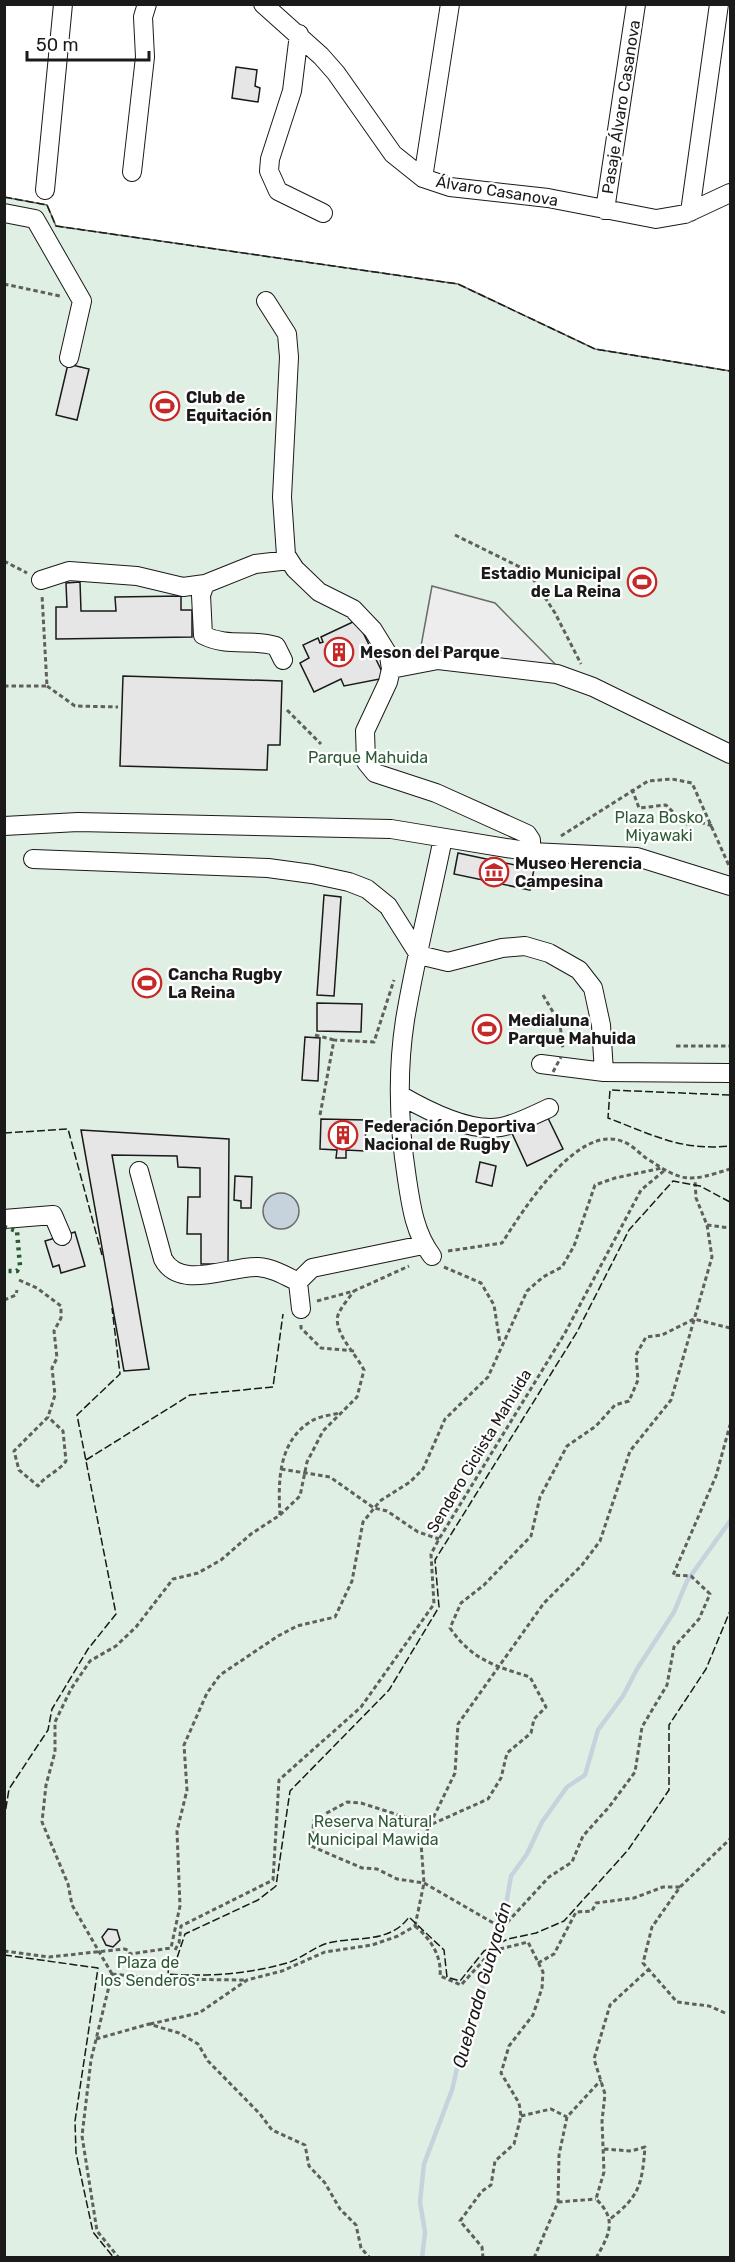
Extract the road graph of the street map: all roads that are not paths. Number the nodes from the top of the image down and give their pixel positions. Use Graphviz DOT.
graph roads {
  1 [pos="63,4"];
  2 [pos="147,4"];
  3 [pos="450,4"];
  4 [pos="636,4"];
  5 [pos="719,4"];
  6 [pos="267,6"];
  7 [pos="299,34"];
  8 [pos="132,172"];
  9 [pos="423,178"];
  10 [pos="45,190"];
  11 [pos="730,193"];
  12 [pos="605,210"];
  13 [pos="690,212"];
  14 [pos="4,213"];
  15 [pos="323,213"];
  16 [pos="266,302"];
  17 [pos="69,358"];
  18 [pos="289,560"];
  19 [pos="41,580"];
  20 [pos="205,584"];
  21 [pos="283,660"];
  22 [pos="391,669"];
  23 [pos="730,754"];
  24 [pos="4,826"];
  25 [pos="443,838"];
  26 [pos="531,852"];
  27 [pos="33,859"];
  28 [pos="730,886"];
  29 [pos="419,955"];
  30 [pos="547,1068"];
  31 [pos="604,1072"];
  32 [pos="730,1073"];
  33 [pos="400,1095"];
  34 [pos="549,1108"];
  35 [pos="139,1171"];
  36 [pos="4,1219"];
  37 [pos="62,1236"];
  38 [pos="298,1282"];
  39 [pos="301,1309"];
  1 -- 10 [label="street"];
  2 -- 8 [label="street"];
  3 -- 9 [label="street"];
  4 -- 12 [label="street, Pasaje Álvaro Casanova"];
  5 -- 13 [label="street"];
  6 -- 7 [label="street, Álvaro Casanova"];
  7 -- 9 [label="street, Álvaro Casanova"];
  7 -- 15 [label="street"];
  9 -- 12 [label="street, Álvaro Casanova"];
  11 -- 13 [label="street, Álvaro Casanova"];
  12 -- 13 [label="street, Álvaro Casanova"];
  14 -- 17 [label="street"];
  16 -- 18 [label="street"];
  18 -- 20 [label="street"];
  18 -- 22 [label="street"];
  19 -- 20 [label="street"];
  20 -- 21 [label="street"];
  22 -- 23 [label="street"];
  22 -- 26 [label="street"];
  24 -- 25 [label="street"];
  25 -- 26 [label="street"];
  25 -- 29 [label="street"];
  26 -- 28 [label="street"];
  27 -- 29 [label="street"];
  29 -- 31 [label="street"];
  29 -- 33 [label="street"];
  30 -- 31 [label="street"];
  31 -- 32 [label="street"];
  33 -- 34 [label="street"];
  33 -- 38 [label="street"];
  35 -- 38 [label="street"];
  36 -- 37 [label="street"];
  38 -- 39 [label="street"];
}
